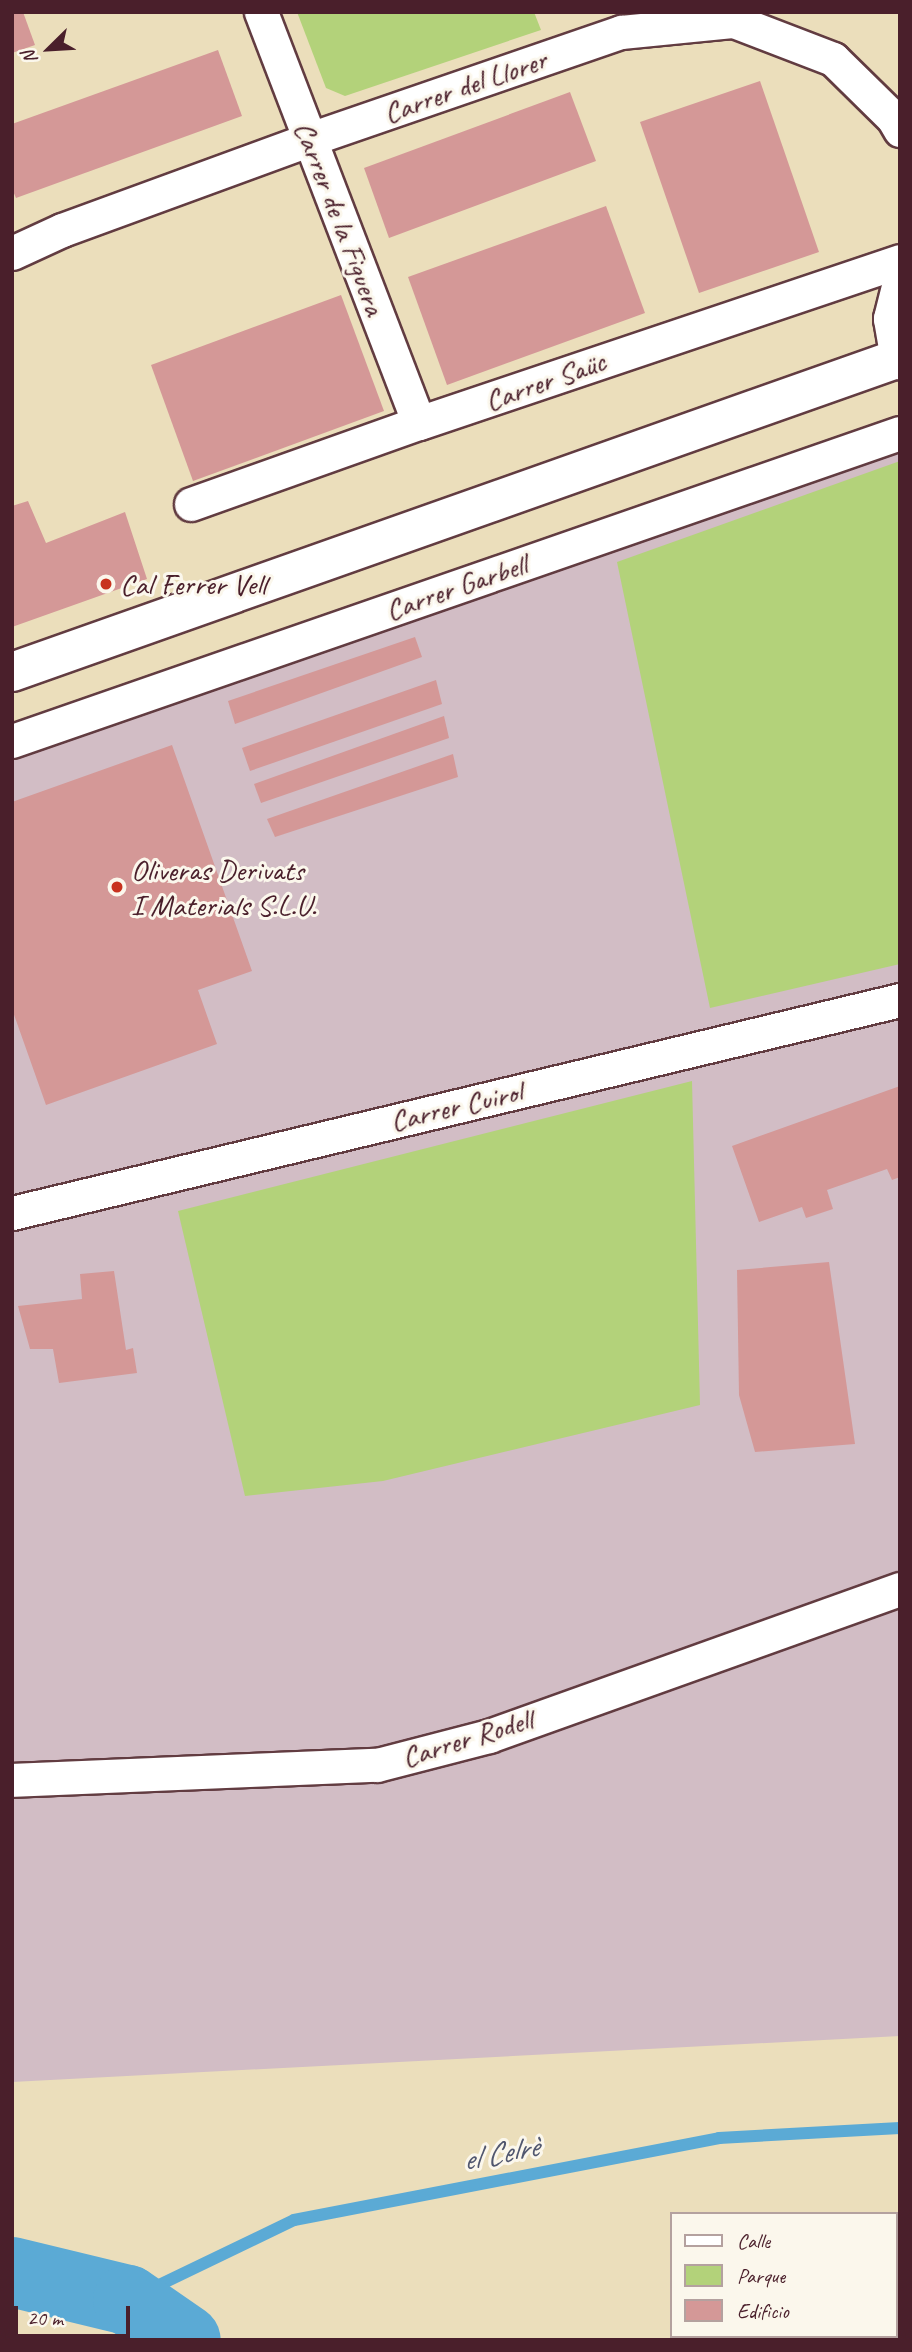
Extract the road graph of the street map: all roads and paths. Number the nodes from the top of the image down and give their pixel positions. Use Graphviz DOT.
graph roads {
  1 [pos="261,12"];
  2 [pos="733,17"];
  3 [pos="900,130"];
  4 [pos="310,139"];
  5 [pos="12,253"];
  6 [pos="900,261"];
  7 [pos="900,291"];
  8 [pos="899,359"];
  9 [pos="419,423"];
  10 [pos="900,433"];
  11 [pos="191,504"];
  12 [pos="12,672"];
  13 [pos="12,741"];
  14 [pos="900,1000"];
  15 [pos="12,1213"];
  16 [pos="900,1588"];
  17 [pos="12,1780"];
  1 -- 4 [label="street, Carrer de la Figuera"];
  2 -- 3 [label="street, Carrer del Llorer"];
  2 -- 4 [label="street, Carrer del Llorer"];
  4 -- 5 [label="street, Carrer del Llorer"];
  4 -- 9 [label="street, Carrer de la Figuera"];
  6 -- 9 [label="street, Carrer Saüc"];
  7 -- 8 [label="main road"];
  8 -- 12 [label="main road"];
  9 -- 11 [label="street, Carrer Saüc"];
  10 -- 13 [label="street, Carrer Garbell"];
  14 -- 15 [label="street, Carrer Cuirol"];
  16 -- 17 [label="street, Carrer Rodell"];
}
